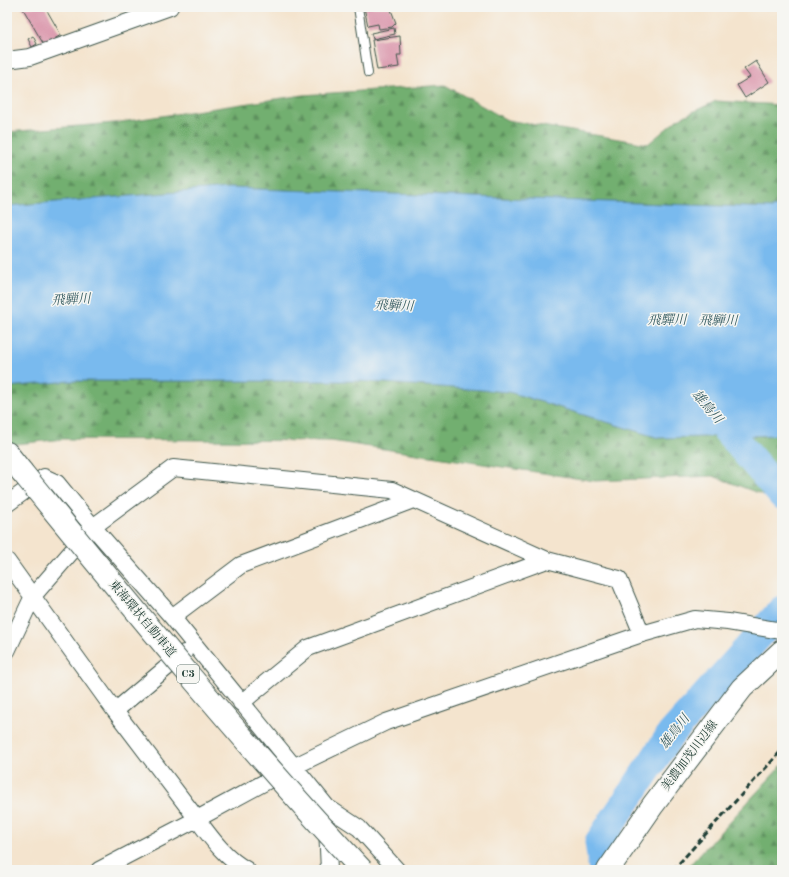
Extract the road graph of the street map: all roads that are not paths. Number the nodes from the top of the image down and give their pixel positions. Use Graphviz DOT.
graph roads {
  1 [pos="170,7"];
  2 [pos="358,7"];
  3 [pos="7,60"];
  4 [pos="368,73"];
  5 [pos="7,454"];
  6 [pos="413,500"];
  7 [pos="7,504"];
  8 [pos="93,527"];
  9 [pos="547,560"];
  10 [pos="7,561"];
  11 [pos="33,596"];
  12 [pos="172,617"];
  13 [pos="777,630"];
  14 [pos="642,634"];
  15 [pos="193,645"];
  16 [pos="7,651"];
  17 [pos="782,651"];
  18 [pos="241,703"];
  19 [pos="115,711"];
  20 [pos="293,767"];
  21 [pos="327,807"];
  22 [pos="196,819"];
  23 [pos="613,862"];
  24 [pos="243,869"];
  25 [pos="99,870"];
  26 [pos="329,870"];
  27 [pos="362,870"];
  28 [pos="397,870"];
  1 -- 3 [label="street"];
  2 -- 4 [label="lane"];
  5 -- 27 [label="main road, 東海環状自動車道 / C3, bridge"];
  6 -- 8 [label="street"];
  6 -- 9 [label="street"];
  6 -- 12 [label="street"];
  7 -- 8 [label="street"];
  8 -- 11 [label="street"];
  8 -- 12 [label="street"];
  9 -- 14 [label="street"];
  9 -- 18 [label="street"];
  10 -- 11 [label="street"];
  11 -- 16 [label="street"];
  11 -- 19 [label="street"];
  12 -- 15 [label="street"];
  13 -- 14 [label="street"];
  14 -- 20 [label="street"];
  15 -- 18 [label="street"];
  15 -- 19 [label="street"];
  17 -- 23 [label="main road, 美濃加茂川辺線"];
  18 -- 20 [label="street"];
  19 -- 22 [label="street"];
  20 -- 21 [label="street"];
  20 -- 22 [label="street"];
  21 -- 26 [label="street"];
  21 -- 28 [label="street"];
  22 -- 24 [label="street"];
  22 -- 25 [label="street"];
}
